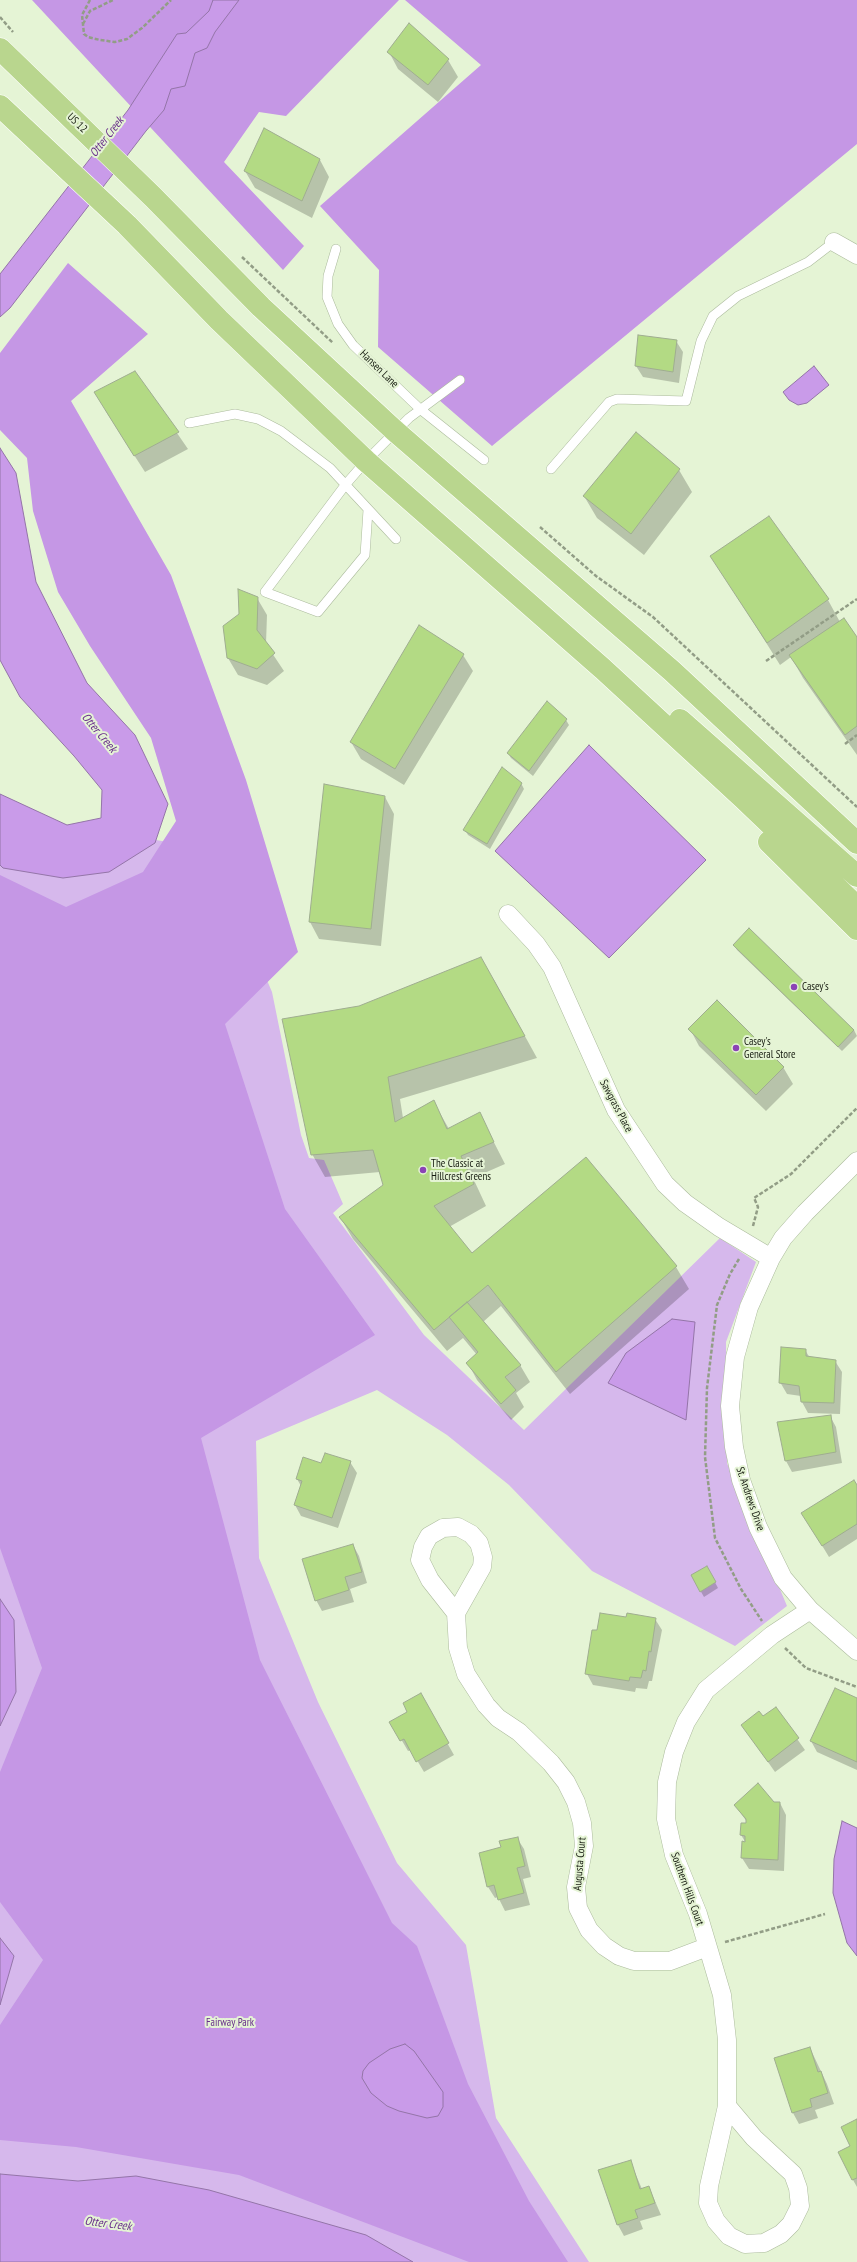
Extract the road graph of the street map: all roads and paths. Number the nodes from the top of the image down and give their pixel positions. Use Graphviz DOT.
graph roads {
  1 [pos="90,0"];
  2 [pos="113,0"];
  3 [pos="171,0"];
  4 [pos="83,25"];
  5 [pos="0,49"];
  6 [pos="0,106"];
  7 [pos="834,242"];
  8 [pos="336,249"];
  9 [pos="238,253"];
  10 [pos="857,255"];
  11 [pos="334,345"];
  12 [pos="460,380"];
  13 [pos="420,409"];
  14 [pos="189,423"];
  15 [pos="395,431"];
  16 [pos="366,460"];
  17 [pos="484,460"];
  18 [pos="551,469"];
  19 [pos="346,484"];
  20 [pos="368,510"];
  21 [pos="538,525"];
  22 [pos="396,539"];
  23 [pos="857,599"];
  24 [pos="766,661"];
  25 [pos="603,669"];
  26 [pos="643,707"];
  27 [pos="857,734"];
  28 [pos="845,744"];
  29 [pos="857,806"];
  30 [pos="857,843"];
  31 [pos="857,876"];
  32 [pos="857,907"];
  33 [pos="508,914"];
  34 [pos="857,929"];
  35 [pos="857,1108"];
  36 [pos="857,1161"];
  37 [pos="748,1244"];
  38 [pos="771,1258"];
  39 [pos="810,1610"];
  40 [pos="456,1613"];
  41 [pos="772,1636"];
  42 [pos="857,1651"];
  43 [pos="857,1687"];
  44 [pos="825,1914"];
  45 [pos="707,1947"];
  46 [pos="727,2106"];
  1 -- 4 [label="path"];
  2 -- 4 [label="path"];
  3 -- 4 [label="path"];
  5 -- 15 [label="main road, US 12 / US 12"];
  6 -- 16 [label="main road"];
  7 -- 10 [label="street"];
  7 -- 18 [label="lane"];
  8 -- 13 [label="lane, Hansen Lane"];
  9 -- 11 [label="path"];
  12 -- 13 [label="lane"];
  13 -- 15 [label="lane"];
  13 -- 17 [label="lane, Hansen Lane"];
  14 -- 19 [label="lane"];
  15 -- 16 [label="lane"];
  15 -- 30 [label="main road, US 12"];
  16 -- 19 [label="lane"];
  16 -- 25 [label="main road"];
  19 -- 20 [label="lane"];
  19 -- 20 [label="lane"];
  20 -- 22 [label="lane"];
  21 -- 29 [label="path"];
  23 -- 24 [label="path"];
  25 -- 26 [label="main road"];
  25 -- 31 [label="main road"];
  26 -- 32 [label="main road"];
  26 -- 34 [label="main road"];
  27 -- 28 [label="path"];
  33 -- 37 [label="street, Sawgrass Place"];
  35 -- 37 [label="path"];
  36 -- 38 [label="street, St. Andrews Drive"];
  37 -- 38 [label="street, Sawgrass Place"];
  37 -- 41 [label="path"];
  38 -- 39 [label="street, St. Andrews Drive"];
  39 -- 41 [label="street, Southern Hills Court"];
  39 -- 42 [label="street, St. Andrews Drive"];
  40 -- 45 [label="street, Augusta Court"];
  41 -- 43 [label="path"];
  41 -- 45 [label="street, Southern Hills Court"];
  44 -- 45 [label="path"];
  45 -- 46 [label="street, Southern Hills Court"];
  46 -- 46 [label="street, Southern Hills Court"];
}
